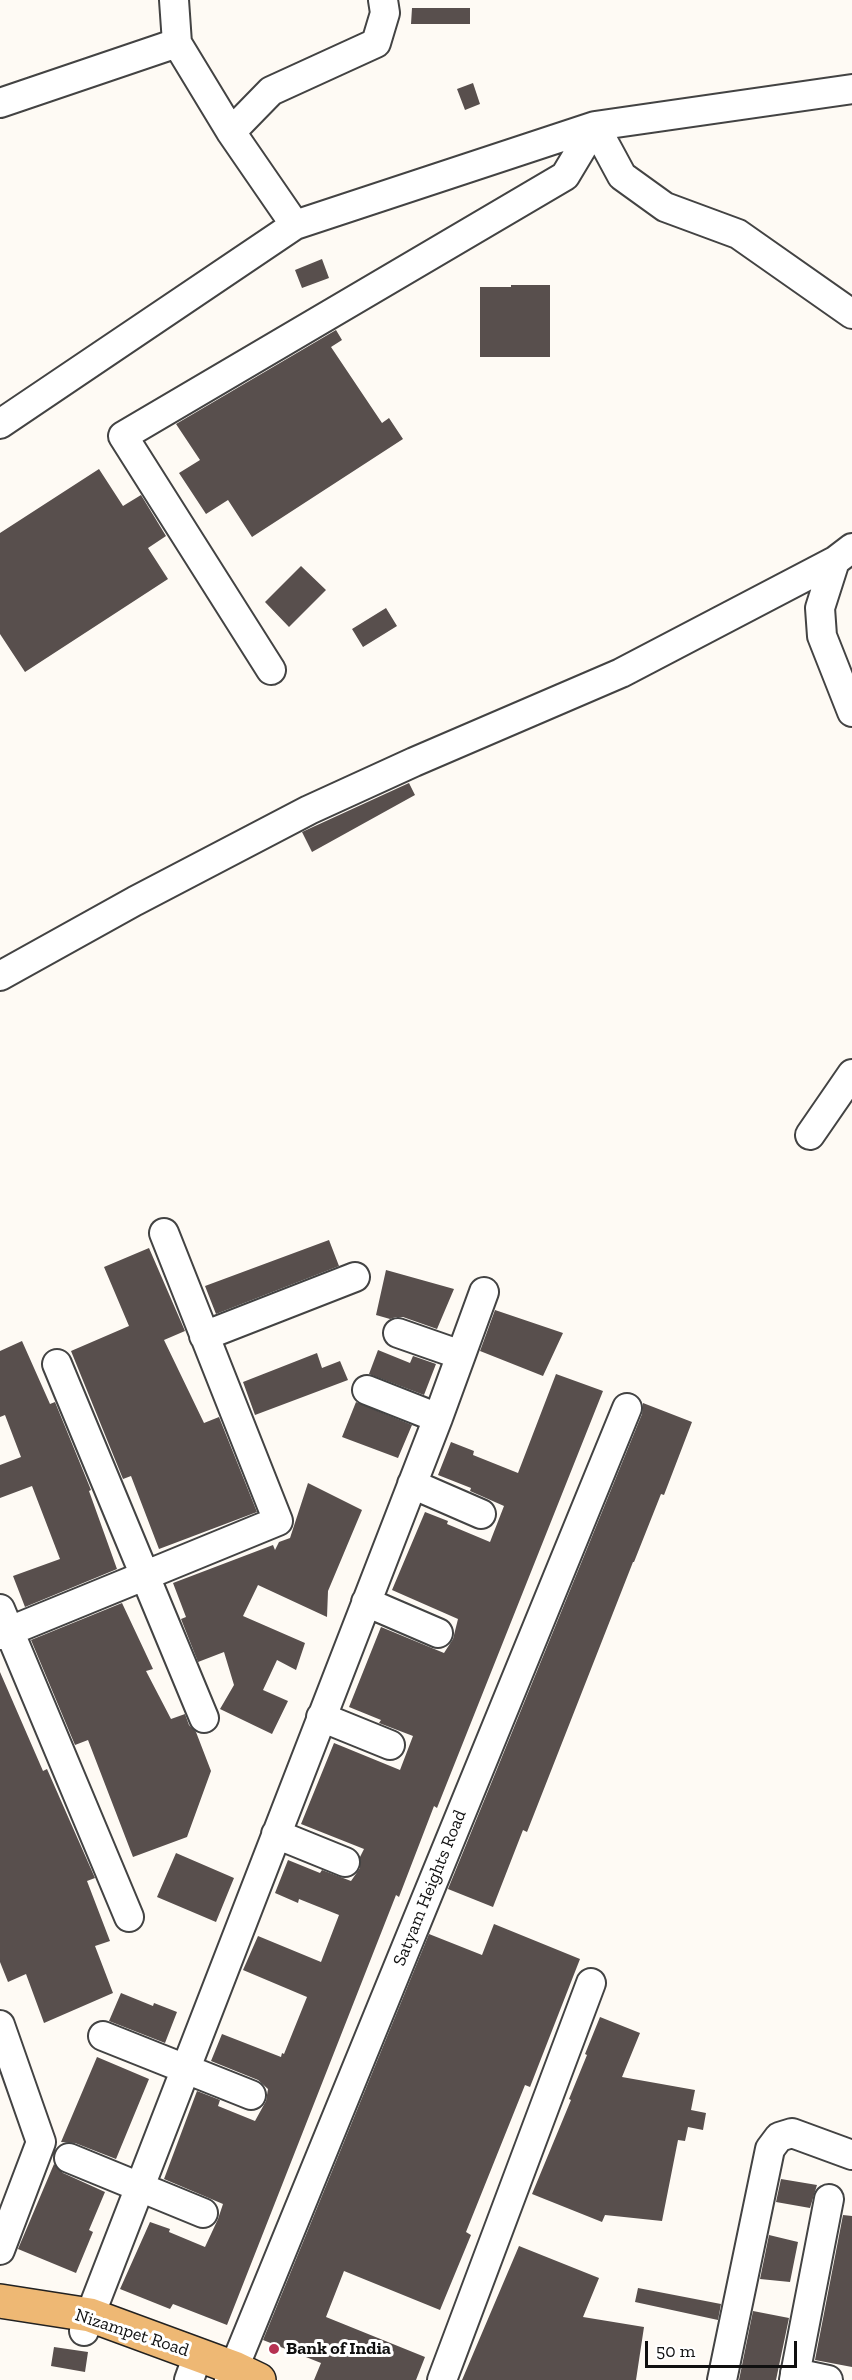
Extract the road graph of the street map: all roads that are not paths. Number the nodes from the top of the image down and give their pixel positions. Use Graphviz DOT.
graph roads {
  1 [pos="174,0"];
  2 [pos="383,0"];
  3 [pos="177,44"];
  4 [pos="852,89"];
  5 [pos="0,103"];
  6 [pos="595,126"];
  7 [pos="231,132"];
  8 [pos="295,225"];
  9 [pos="852,314"];
  10 [pos="0,424"];
  11 [pos="844,554"];
  12 [pos="271,670"];
  13 [pos="852,712"];
  14 [pos="0,976"];
  15 [pos="852,1074"];
  16 [pos="810,1135"];
  17 [pos="164,1233"];
  18 [pos="355,1277"];
  19 [pos="484,1292"];
  20 [pos="398,1333"];
  21 [pos="204,1336"];
  22 [pos="461,1355"];
  23 [pos="57,1364"];
  24 [pos="367,1390"];
  25 [pos="627,1408"];
  26 [pos="438,1418"];
  27 [pos="412,1485"];
  28 [pos="481,1514"];
  29 [pos="145,1576"];
  30 [pos="366,1602"];
  31 [pos="3,1625"];
  32 [pos="438,1633"];
  33 [pos="321,1717"];
  34 [pos="204,1718"];
  35 [pos="390,1745"];
  36 [pos="276,1834"];
  37 [pos="345,1862"];
  38 [pos="129,1917"];
  39 [pos="591,1983"];
  40 [pos="0,2025"];
  41 [pos="104,2036"];
  42 [pos="185,2068"];
  43 [pos="251,2095"];
  44 [pos="37,2125"];
  45 [pos="852,2155"];
  46 [pos="69,2158"];
  47 [pos="139,2187"];
  48 [pos="829,2199"];
  49 [pos="0,2204"];
  50 [pos="203,2213"];
  51 [pos="0,2250"];
  52 [pos="0,2301"];
  53 [pos="0,2317"];
  54 [pos="87,2323"];
  55 [pos="193,2368"];
  56 [pos="237,2377"];
  57 [pos="795,2377"];
  58 [pos="442,2380"];
  59 [pos="722,2380"];
  60 [pos="828,2380"];
  1 -- 3 [label="street"];
  2 -- 7 [label="street"];
  3 -- 5 [label="street"];
  3 -- 7 [label="street"];
  4 -- 6 [label="street"];
  6 -- 8 [label="street"];
  6 -- 9 [label="street"];
  6 -- 12 [label="street"];
  7 -- 8 [label="street"];
  8 -- 10 [label="street"];
  11 -- 13 [label="street"];
  11 -- 14 [label="street"];
  15 -- 16 [label="street"];
  17 -- 21 [label="street"];
  18 -- 21 [label="street"];
  19 -- 22 [label="street"];
  20 -- 22 [label="street"];
  21 -- 29 [label="street"];
  22 -- 26 [label="street"];
  23 -- 29 [label="street"];
  24 -- 26 [label="street"];
  25 -- 56 [label="street, Satyam Heights Road"];
  26 -- 27 [label="street"];
  27 -- 28 [label="street"];
  27 -- 30 [label="street"];
  29 -- 31 [label="street"];
  29 -- 34 [label="street"];
  30 -- 32 [label="street"];
  30 -- 33 [label="street"];
  31 -- 38 [label="street"];
  33 -- 35 [label="street"];
  33 -- 36 [label="street"];
  36 -- 37 [label="street"];
  36 -- 42 [label="street"];
  39 -- 58 [label="street"];
  40 -- 44 [label="street"];
  41 -- 42 [label="street"];
  42 -- 43 [label="street"];
  42 -- 47 [label="street"];
  44 -- 49 [label="street"];
  44 -- 51 [label="street"];
  45 -- 59 [label="street"];
  46 -- 47 [label="street"];
  47 -- 50 [label="street"];
  47 -- 54 [label="street"];
  48 -- 57 [label="street"];
  52 -- 54 [label="main road, Nizampet Road"];
  53 -- 54 [label="main road, Nizampet Road"];
  54 -- 55 [label="main road, Nizampet Road"];
  55 -- 56 [label="main road, Nizampet Road"];
  57 -- 60 [label="street"];
}
